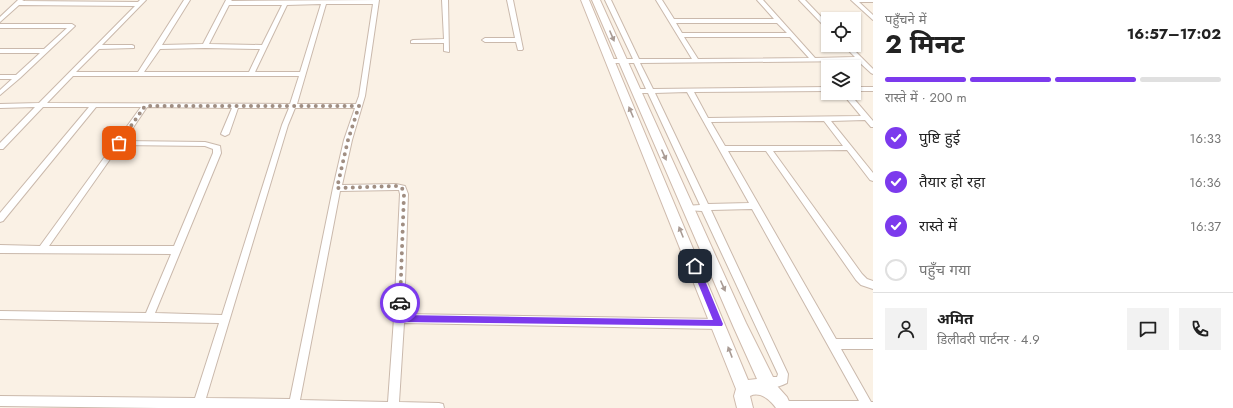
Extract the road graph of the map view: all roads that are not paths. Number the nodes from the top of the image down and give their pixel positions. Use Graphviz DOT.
graph roads {
  1 [pos="187,0"];
  2 [pos="445,0"];
  3 [pos="510,0"];
  4 [pos="586,0"];
  5 [pos="596,0"];
  6 [pos="608,0"];
  7 [pos="659,0"];
  8 [pos="760,0"];
  9 [pos="802,0"];
  10 [pos="854,0"];
  11 [pos="873,0"];
  12 [pos="376,1"];
  13 [pos="20,2"];
  14 [pos="141,2"];
  15 [pos="228,2"];
  16 [pos="285,3"];
  17 [pos="324,3"];
  18 [pos="873,18"];
  19 [pos="821,19"];
  20 [pos="0,20"];
  21 [pos="672,21"];
  22 [pos="778,21"];
  23 [pos="0,26"];
  24 [pos="681,35"];
  25 [pos="790,35"];
  26 [pos="485,40"];
  27 [pos="518,40"];
  28 [pos="446,41"];
  29 [pos="413,42"];
  30 [pos="205,46"];
  31 [pos="98,47"];
  32 [pos="132,47"];
  33 [pos="158,47"];
  34 [pos="264,47"];
  35 [pos="520,49"];
  36 [pos="0,51"];
  37 [pos="46,51"];
  38 [pos="446,51"];
  39 [pos="852,52"];
  40 [pos="813,59"];
  41 [pos="859,59"];
  42 [pos="696,60"];
  43 [pos="610,61"];
  44 [pos="623,61"];
  45 [pos="636,61"];
  46 [pos="873,72"];
  47 [pos="72,74"];
  48 [pos="140,74"];
  49 [pos="251,74"];
  50 [pos="303,74"];
  51 [pos="18,76"];
  52 [pos="0,77"];
  53 [pos="821,89"];
  54 [pos="861,89"];
  55 [pos="873,89"];
  56 [pos="689,90"];
  57 [pos="636,91"];
  58 [pos="650,91"];
  59 [pos="0,93"];
  60 [pos="851,100"];
  61 [pos="42,104"];
  62 [pos="294,105"];
  63 [pos="0,106"];
  64 [pos="94,106"];
  65 [pos="145,106"];
  66 [pos="236,106"];
  67 [pos="359,106"];
  68 [pos="825,118"];
  69 [pos="867,118"];
  70 [pos="706,120"];
  71 [pos="873,124"];
  72 [pos="225,134"];
  73 [pos="119,143"];
  74 [pos="0,147"];
  75 [pos="848,148"];
  76 [pos="722,149"];
  77 [pos="768,149"];
  78 [pos="873,178"];
  79 [pos="337,188"];
  80 [pos="755,206"];
  81 [pos="706,207"];
  82 [pos="688,208"];
  83 [pos="3,211"];
  84 [pos="0,219"];
  85 [pos="0,249"];
  86 [pos="42,249"];
  87 [pos="176,250"];
  88 [pos="873,285"];
  89 [pos="0,315"];
  90 [pos="149,317"];
  91 [pos="399,318"];
  92 [pos="225,319"];
  93 [pos="719,324"];
  94 [pos="833,344"];
  95 [pos="873,344"];
  96 [pos="770,387"];
  97 [pos="744,389"];
  98 [pos="0,401"];
  99 [pos="199,403"];
  100 [pos="294,405"];
  101 [pos="784,407"];
  102 [pos="870,407"];
  103 [pos="393,408"];
  104 [pos="439,408"];
  105 [pos="745,408"];
  1 -- 33 [label="street"];
  2 -- 28 [label="street"];
  3 -- 27 [label="street"];
  4 -- 43 [label="street"];
  5 -- 44 [label="street, one-way"];
  6 -- 45 [label="street"];
  7 -- 21 [label="street"];
  8 -- 22 [label="street"];
  9 -- 19 [label="street"];
  10 -- 11 [label="street"];
  10 -- 18 [label="street"];
  12 -- 17 [label="street"];
  12 -- 67 [label="street"];
  13 -- 14 [label="street"];
  13 -- 20 [label="street"];
  14 -- 31 [label="street"];
  15 -- 16 [label="street"];
  15 -- 30 [label="street"];
  16 -- 17 [label="street"];
  16 -- 34 [label="street"];
  17 -- 50 [label="street"];
  21 -- 22 [label="street"];
  21 -- 24 [label="street"];
  22 -- 25 [label="street"];
  23 -- 37 [label="street"];
  24 -- 25 [label="street"];
  24 -- 42 [label="street"];
  25 -- 40 [label="street"];
  26 -- 27 [label="street"];
  27 -- 35 [label="street"];
  28 -- 29 [label="street"];
  28 -- 38 [label="street"];
  30 -- 33 [label="street"];
  30 -- 34 [label="street"];
  31 -- 32 [label="street"];
  31 -- 47 [label="street"];
  33 -- 48 [label="street"];
  34 -- 49 [label="street"];
  36 -- 37 [label="street"];
  37 -- 51 [label="street"];
  39 -- 41 [label="street"];
  40 -- 41 [label="street"];
  40 -- 42 [label="street"];
  41 -- 46 [label="street"];
  42 -- 45 [label="street"];
  43 -- 44 [label="street"];
  93 -- 43 [label="street, one-way"];
  44 -- 45 [label="street"];
  44 -- 57 [label="street"];
  45 -- 58 [label="street"];
  47 -- 48 [label="street"];
  47 -- 61 [label="street"];
  48 -- 49 [label="street"];
  49 -- 50 [label="street"];
  50 -- 62 [label="street"];
  51 -- 52 [label="street"];
  51 -- 59 [label="street"];
  53 -- 56 [label="street"];
  54 -- 55 [label="street"];
  56 -- 58 [label="street"];
  56 -- 70 [label="street"];
  57 -- 58 [label="street"];
  57 -- 82 [label="street, one-way"];
  58 -- 81 [label="street"];
  60 -- 69 [label="street"];
  61 -- 63 [label="street"];
  61 -- 64 [label="street"];
  61 -- 74 [label="street"];
  62 -- 66 [label="street"];
  62 -- 67 [label="street"];
  62 -- 92 [label="street"];
  64 -- 65 [label="street"];
  64 -- 83 [label="street"];
  65 -- 66 [label="street"];
  65 -- 73 [label="street"];
  66 -- 72 [label="street"];
  67 -- 79 [label="street"];
  68 -- 69 [label="street"];
  68 -- 70 [label="street"];
  68 -- 75 [label="street"];
  69 -- 71 [label="street"];
  70 -- 76 [label="street"];
  73 -- 86 [label="street"];
  73 -- 87 [label="street"];
  75 -- 77 [label="street"];
  75 -- 78 [label="street"];
  76 -- 77 [label="street"];
  76 -- 80 [label="street"];
  77 -- 88 [label="street"];
  79 -- 91 [label="street"];
  79 -- 100 [label="street"];
  80 -- 81 [label="street"];
  80 -- 94 [label="street"];
  81 -- 82 [label="street"];
  81 -- 96 [label="street"];
  82 -- 96 [label="street, one-way"];
  83 -- 84 [label="street"];
  85 -- 86 [label="street"];
  86 -- 87 [label="street"];
  87 -- 90 [label="street"];
  89 -- 90 [label="street"];
  90 -- 92 [label="street"];
  91 -- 93 [label="street"];
  91 -- 103 [label="street"];
  92 -- 99 [label="street"];
  97 -- 93 [label="street, one-way"];
  94 -- 95 [label="street"];
  94 -- 102 [label="street"];
  96 -- 97 [label="street"];
  96 -- 101 [label="street"];
  97 -- 105 [label="street"];
  98 -- 99 [label="street"];
  99 -- 100 [label="street"];
  100 -- 103 [label="street"];
  101 -- 102 [label="street"];
  103 -- 104 [label="street"];
}
